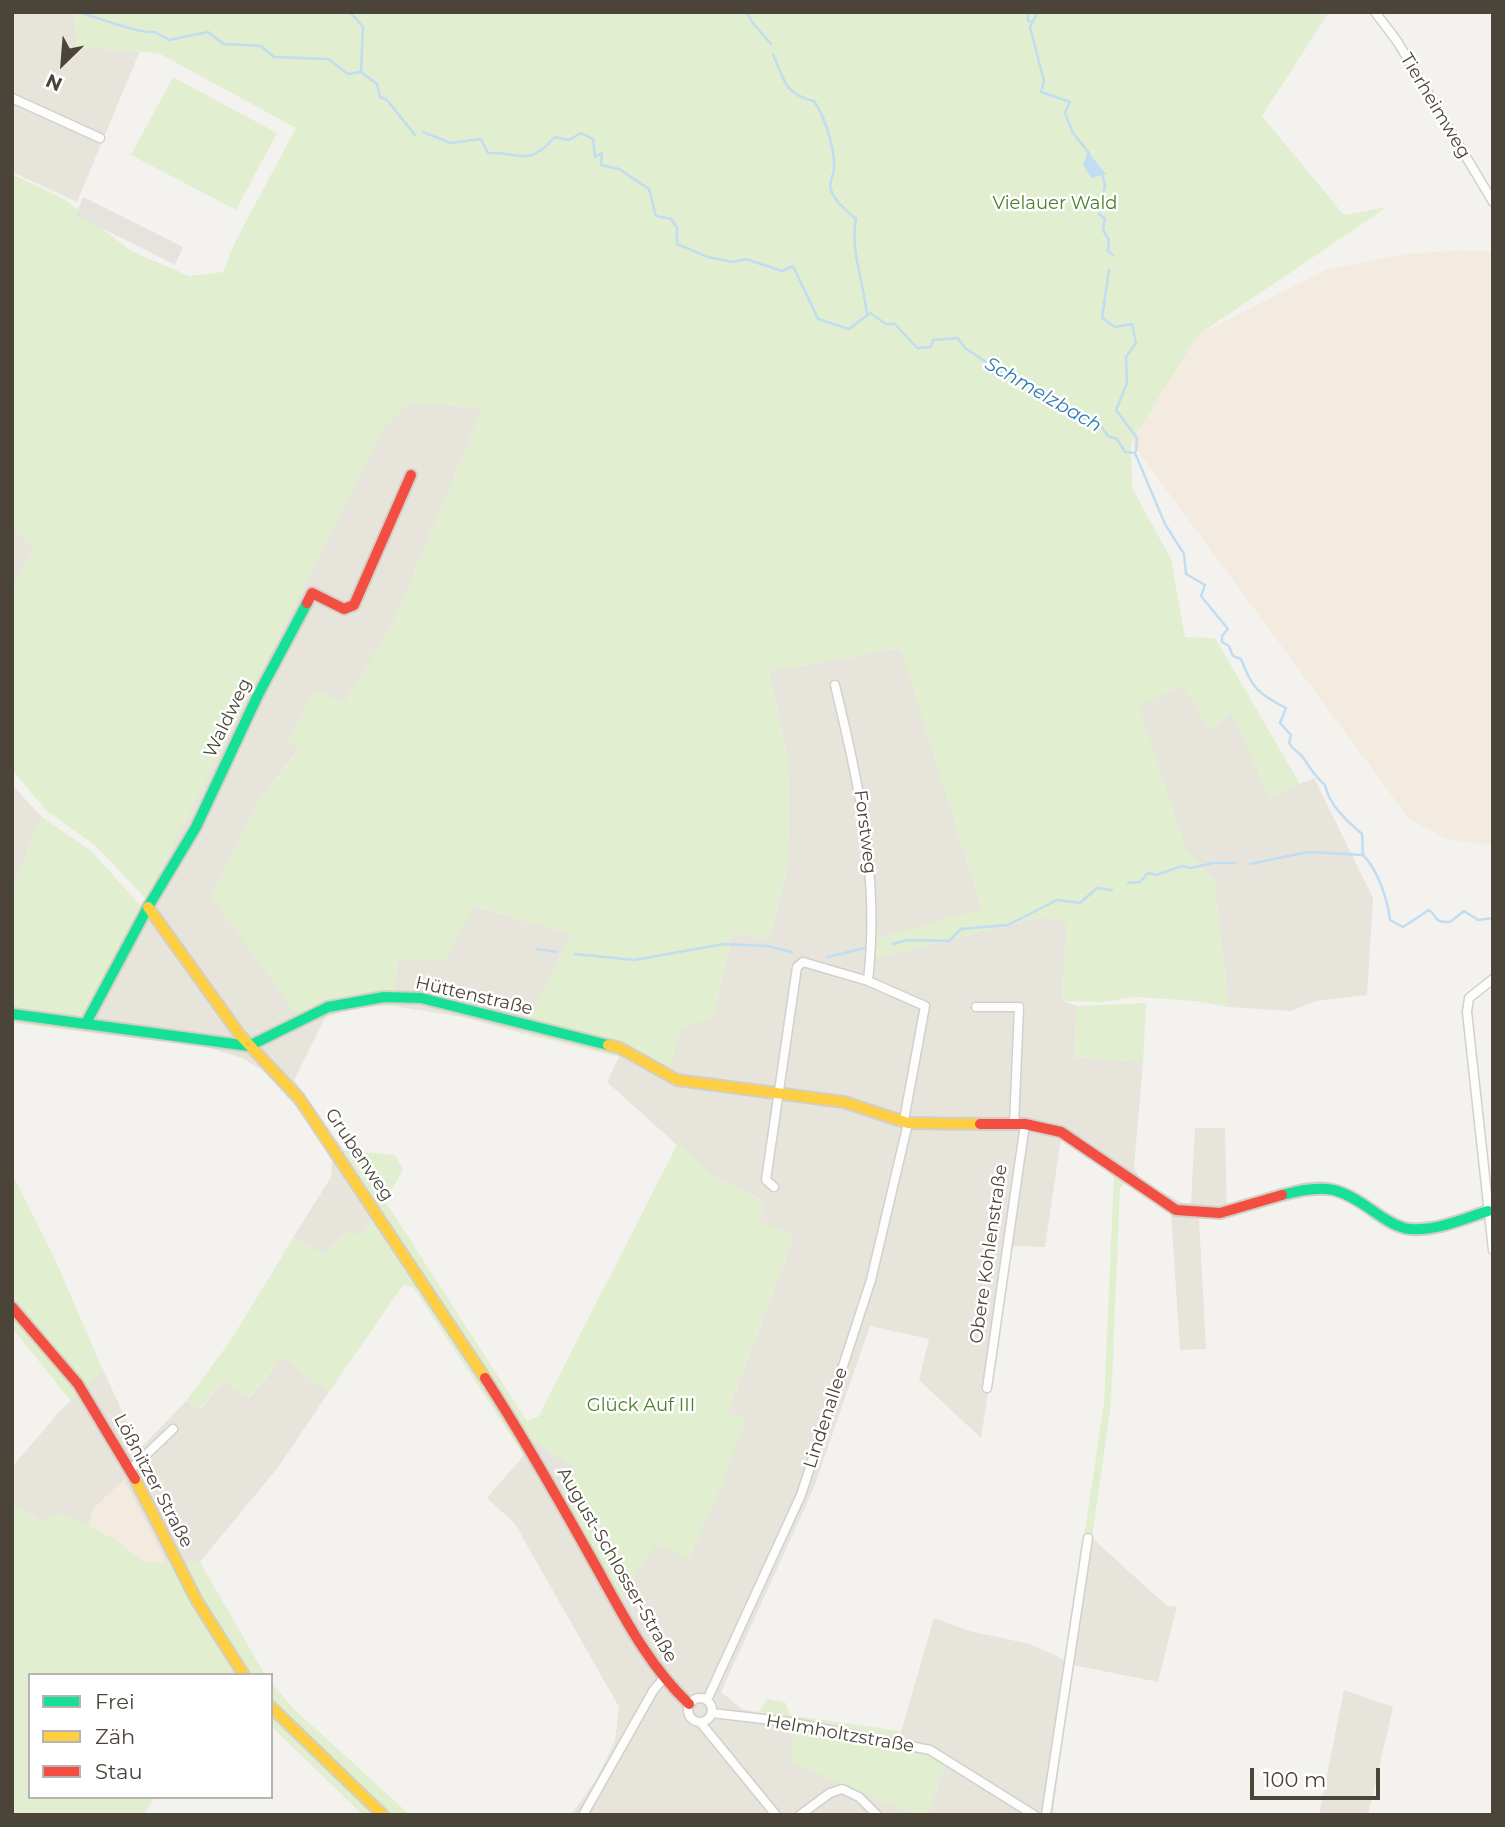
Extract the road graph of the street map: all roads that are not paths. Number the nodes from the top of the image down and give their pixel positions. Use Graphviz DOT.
graph roads {
  1 [pos="1375,12"];
  2 [pos="12,99"];
  3 [pos="100,138"];
  4 [pos="1493,202"];
  5 [pos="411,475"];
  6 [pos="835,685"];
  7 [pos="148,907"];
  8 [pos="1493,979"];
  9 [pos="868,981"];
  10 [pos="976,1007"];
  11 [pos="12,1014"];
  12 [pos="86,1023"];
  13 [pos="249,1046"];
  14 [pos="778,1095"];
  15 [pos="906,1121"];
  16 [pos="1019,1124"];
  17 [pos="774,1187"];
  18 [pos="1488,1211"];
  19 [pos="1493,1250"];
  20 [pos="12,1307"];
  21 [pos="987,1388"];
  22 [pos="173,1429"];
  23 [pos="523,1437"];
  24 [pos="130,1470"];
  25 [pos="1088,1538"];
  26 [pos="243,1673"];
  27 [pos="663,1679"];
  28 [pos="707,1700"];
  29 [pos="689,1704"];
  30 [pos="273,1709"];
  31 [pos="712,1713"];
  32 [pos="700,1722"];
  33 [pos="585,1814"];
  34 [pos="383,1815"];
  35 [pos="776,1815"];
  36 [pos="800,1815"];
  37 [pos="877,1815"];
  38 [pos="1034,1815"];
  39 [pos="1046,1815"];
  1 -- 4 [label="street, Tierheimweg"];
  2 -- 3 [label="street"];
  5 -- 7 [label="street, Waldweg"];
  6 -- 9 [label="street, Forstweg"];
  7 -- 12 [label="street, Waldweg"];
  7 -- 13 [label="street, Grubenweg"];
  8 -- 18 [label="street"];
  9 -- 14 [label="street"];
  9 -- 15 [label="street"];
  10 -- 16 [label="street, Obere Kohlenstraße"];
  11 -- 12 [label="street"];
  12 -- 13 [label="street"];
  13 -- 14 [label="street, Hüttenstraße"];
  13 -- 23 [label="street, Grubenweg"];
  14 -- 15 [label="street"];
  14 -- 17 [label="street"];
  15 -- 16 [label="street"];
  15 -- 28 [label="street, Lindenallee"];
  16 -- 18 [label="street"];
  16 -- 21 [label="street, Obere Kohlenstraße"];
  18 -- 19 [label="street"];
  20 -- 24 [label="street, Lößnitzer Straße"];
  22 -- 24 [label="street"];
  23 -- 27 [label="street, August-Schlosser-Straße"];
  24 -- 26 [label="street, Lößnitzer Straße"];
  25 -- 39 [label="street"];
  27 -- 29 [label="street, August-Schlosser-Straße"];
  27 -- 33 [label="street"];
  28 -- 29 [label="street"];
  28 -- 31 [label="street"];
  29 -- 32 [label="street"];
  30 -- 34 [label="street"];
  31 -- 32 [label="street"];
  31 -- 38 [label="street, Helmholtzstraße"];
  32 -- 35 [label="street"];
  36 -- 37 [label="street"];
}
